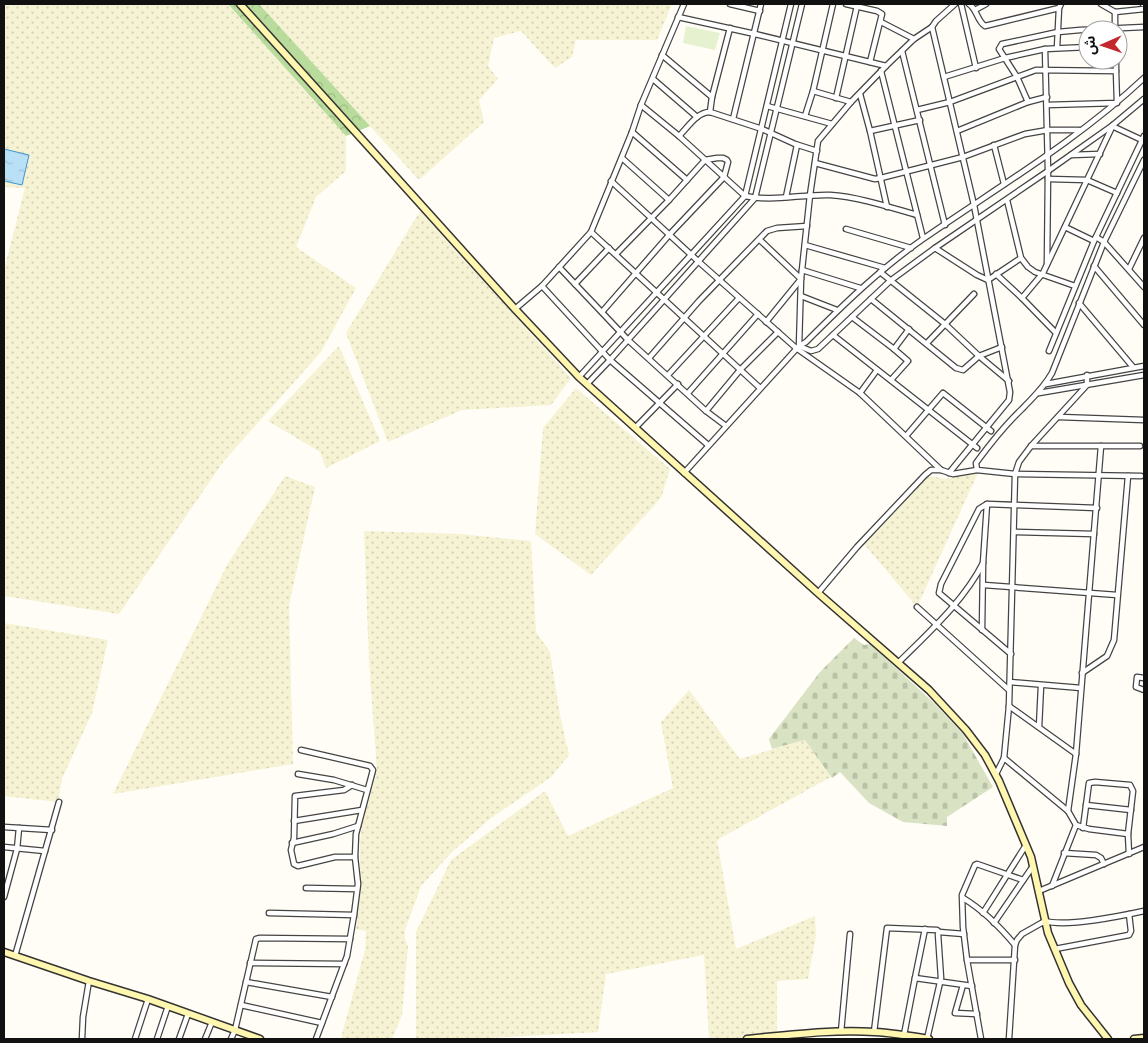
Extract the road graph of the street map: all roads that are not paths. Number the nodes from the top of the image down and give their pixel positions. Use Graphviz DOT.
graph roads {
  1 [pos="240,4"];
  2 [pos="684,4"];
  3 [pos="730,4"];
  4 [pos="761,4"];
  5 [pos="791,4"];
  6 [pos="802,4"];
  7 [pos="833,4"];
  8 [pos="846,4"];
  9 [pos="955,4"];
  10 [pos="960,4"];
  11 [pos="969,4"];
  12 [pos="986,4"];
  13 [pos="1101,4"];
  14 [pos="858,6"];
  15 [pos="1060,6"];
  16 [pos="1144,9"];
  17 [pos="976,10"];
  18 [pos="760,11"];
  19 [pos="1115,12"];
  20 [pos="678,17"];
  21 [pos="1115,20"];
  22 [pos="881,22"];
  23 [pos="932,27"];
  24 [pos="1144,27"];
  25 [pos="730,28"];
  26 [pos="1128,28"];
  27 [pos="1078,31"];
  28 [pos="1058,32"];
  29 [pos="755,34"];
  30 [pos="914,39"];
  31 [pos="782,40"];
  32 [pos="793,43"];
  33 [pos="1078,47"];
  34 [pos="1057,48"];
  35 [pos="1045,49"];
  36 [pos="821,51"];
  37 [pos="902,51"];
  38 [pos="662,55"];
  39 [pos="846,56"];
  40 [pos="1005,58"];
  41 [pos="870,62"];
  42 [pos="886,66"];
  43 [pos="976,68"];
  44 [pos="1045,70"];
  45 [pos="881,71"];
  46 [pos="1116,71"];
  47 [pos="1017,77"];
  48 [pos="652,78"];
  49 [pos="944,78"];
  50 [pos="1144,78"];
  51 [pos="813,91"];
  52 [pos="860,94"];
  53 [pos="712,97"];
  54 [pos="1047,97"];
  55 [pos="836,98"];
  56 [pos="1144,98"];
  57 [pos="851,102"];
  58 [pos="950,102"];
  59 [pos="1028,102"];
  60 [pos="1117,103"];
  61 [pos="641,105"];
  62 [pos="1047,105"];
  63 [pos="767,106"];
  64 [pos="777,109"];
  65 [pos="918,110"];
  66 [pos="710,112"];
  67 [pos="805,116"];
  68 [pos="697,117"];
  69 [pos="733,119"];
  70 [pos="920,120"];
  71 [pos="832,124"];
  72 [pos="895,124"];
  73 [pos="1112,125"];
  74 [pos="762,128"];
  75 [pos="870,130"];
  76 [pos="1048,130"];
  77 [pos="1081,130"];
  78 [pos="957,131"];
  79 [pos="632,132"];
  80 [pos="772,134"];
  81 [pos="679,136"];
  82 [pos="1143,138"];
  83 [pos="797,145"];
  84 [pos="994,145"];
  85 [pos="816,151"];
  86 [pos="1048,153"];
  87 [pos="1100,154"];
  88 [pos="1071,155"];
  89 [pos="963,157"];
  90 [pos="622,158"];
  91 [pos="705,160"];
  92 [pos="1144,160"];
  93 [pos="815,163"];
  94 [pos="932,166"];
  95 [pos="1048,171"];
  96 [pos="907,172"];
  97 [pos="724,177"];
  98 [pos="881,178"];
  99 [pos="1048,179"];
  100 [pos="611,180"];
  101 [pos="687,180"];
  102 [pos="1088,180"];
  103 [pos="1004,184"];
  104 [pos="1117,193"];
  105 [pos="810,195"];
  106 [pos="744,196"];
  107 [pos="786,197"];
  108 [pos="755,198"];
  109 [pos="670,200"];
  110 [pos="1007,200"];
  111 [pos="974,205"];
  112 [pos="887,207"];
  113 [pos="917,215"];
  114 [pos="651,218"];
  115 [pos="977,220"];
  116 [pos="945,225"];
  117 [pos="807,226"];
  118 [pos="1065,227"];
  119 [pos="846,229"];
  120 [pos="590,232"];
  121 [pos="670,234"];
  122 [pos="923,238"];
  123 [pos="1144,238"];
  124 [pos="1095,239"];
  125 [pos="760,240"];
  126 [pos="1104,242"];
  127 [pos="805,245"];
  128 [pos="609,248"];
  129 [pos="911,248"];
  130 [pos="935,248"];
  131 [pos="616,254"];
  132 [pos="691,254"];
  133 [pos="1021,258"];
  134 [pos="699,262"];
  135 [pos="1047,264"];
  136 [pos="1094,266"];
  137 [pos="559,267"];
  138 [pos="885,268"];
  139 [pos="1129,269"];
  140 [pos="802,270"];
  141 [pos="880,272"];
  142 [pos="635,273"];
  143 [pos="1043,273"];
  144 [pos="996,274"];
  145 [pos="801,279"];
  146 [pos="720,280"];
  147 [pos="988,280"];
  148 [pos="890,281"];
  149 [pos="575,284"];
  150 [pos="542,286"];
  151 [pos="1075,286"];
  152 [pos="1144,287"];
  153 [pos="860,288"];
  154 [pos="656,293"];
  155 [pos="974,294"];
  156 [pos="801,296"];
  157 [pos="739,298"];
  158 [pos="1022,298"];
  159 [pos="871,299"];
  160 [pos="664,300"];
  161 [pos="1079,303"];
  162 [pos="515,309"];
  163 [pos="837,310"];
  164 [pos="602,312"];
  165 [pos="758,314"];
  166 [pos="852,317"];
  167 [pos="684,318"];
  168 [pos="766,322"];
  169 [pos="945,324"];
  170 [pos="1144,325"];
  171 [pos="909,329"];
  172 [pos="620,332"];
  173 [pos="778,332"];
  174 [pos="1056,333"];
  175 [pos="833,335"];
  176 [pos="702,336"];
  177 [pos="628,340"];
  178 [pos="927,343"];
  179 [pos="798,347"];
  180 [pos="1002,347"];
  181 [pos="894,349"];
  182 [pos="1049,351"];
  183 [pos="603,352"];
  184 [pos="722,354"];
  185 [pos="979,356"];
  186 [pos="649,358"];
  187 [pos="610,360"];
  188 [pos="1144,366"];
  189 [pos="1133,367"];
  190 [pos="740,370"];
  191 [pos="877,370"];
  192 [pos="668,375"];
  193 [pos="1087,375"];
  194 [pos="1144,375"];
  195 [pos="579,377"];
  196 [pos="891,380"];
  197 [pos="1009,381"];
  198 [pos="587,384"];
  199 [pos="678,384"];
  200 [pos="1046,384"];
  201 [pos="1087,385"];
  202 [pos="760,388"];
  203 [pos="860,393"];
  204 [pos="1039,393"];
  205 [pos="688,394"];
  206 [pos="659,404"];
  207 [pos="706,410"];
  208 [pos="929,410"];
  209 [pos="1059,417"];
  210 [pos="1144,420"];
  211 [pos="726,426"];
  212 [pos="635,428"];
  213 [pos="989,429"];
  214 [pos="906,436"];
  215 [pos="708,445"];
  216 [pos="975,446"];
  217 [pos="1031,446"];
  218 [pos="1101,446"];
  219 [pos="1140,446"];
  220 [pos="941,470"];
  221 [pos="977,470"];
  222 [pos="684,473"];
  223 [pos="948,473"];
  224 [pos="1015,474"];
  225 [pos="1099,476"];
  226 [pos="1128,476"];
  227 [pos="1140,476"];
  228 [pos="987,504"];
  229 [pos="1015,505"];
  230 [pos="1097,508"];
  231 [pos="1014,532"];
  232 [pos="1094,534"];
  233 [pos="983,563"];
  234 [pos="984,585"];
  235 [pos="1012,587"];
  236 [pos="818,593"];
  237 [pos="1088,593"];
  238 [pos="1117,595"];
  239 [pos="952,606"];
  240 [pos="917,607"];
  241 [pos="936,626"];
  242 [pos="982,630"];
  243 [pos="1011,654"];
  244 [pos="898,663"];
  245 [pos="1082,673"];
  246 [pos="1144,678"];
  247 [pos="1010,682"];
  248 [pos="1041,686"];
  249 [pos="1081,688"];
  250 [pos="1009,690"];
  251 [pos="1144,690"];
  252 [pos="1009,706"];
  253 [pos="1039,727"];
  254 [pos="301,750"];
  255 [pos="1076,754"];
  256 [pos="1004,758"];
  257 [pos="298,774"];
  258 [pos="996,774"];
  259 [pos="352,785"];
  260 [pos="367,790"];
  261 [pos="59,802"];
  262 [pos="1086,805"];
  263 [pos="362,810"];
  264 [pos="1131,810"];
  265 [pos="1068,811"];
  266 [pos="294,821"];
  267 [pos="1076,824"];
  268 [pos="358,826"];
  269 [pos="4,827"];
  270 [pos="19,828"];
  271 [pos="1083,828"];
  272 [pos="52,830"];
  273 [pos="1128,834"];
  274 [pos="292,843"];
  275 [pos="1026,845"];
  276 [pos="4,847"];
  277 [pos="1144,848"];
  278 [pos="16,849"];
  279 [pos="45,851"];
  280 [pos="1064,853"];
  281 [pos="1129,854"];
  282 [pos="355,857"];
  283 [pos="1104,864"];
  284 [pos="1033,866"];
  285 [pos="1008,874"];
  286 [pos="1023,880"];
  287 [pos="1052,886"];
  288 [pos="306,888"];
  289 [pos="357,889"];
  290 [pos="1040,891"];
  291 [pos="4,897"];
  292 [pos="963,898"];
  293 [pos="984,912"];
  294 [pos="1144,912"];
  295 [pos="269,913"];
  296 [pos="1129,914"];
  297 [pos="354,915"];
  298 [pos="1045,921"];
  299 [pos="994,923"];
  300 [pos="925,929"];
  301 [pos="939,932"];
  302 [pos="850,934"];
  303 [pos="964,934"];
  304 [pos="350,939"];
  305 [pos="1015,945"];
  306 [pos="1055,949"];
  307 [pos="4,952"];
  308 [pos="15,956"];
  309 [pos="967,960"];
  310 [pos="1015,960"];
  311 [pos="250,963"];
  312 [pos="344,964"];
  313 [pos="916,978"];
  314 [pos="89,982"];
  315 [pos="246,982"];
  316 [pos="940,982"];
  317 [pos="963,985"];
  318 [pos="972,986"];
  319 [pos="332,997"];
  320 [pos="148,999"];
  321 [pos="241,1005"];
  322 [pos="168,1006"];
  323 [pos="188,1014"];
  324 [pos="977,1014"];
  325 [pos="212,1022"];
  326 [pos="322,1023"];
  327 [pos="235,1030"];
  328 [pos="841,1032"];
  329 [pos="873,1032"];
  330 [pos="832,1036"];
  331 [pos="886,1036"];
  332 [pos="908,1037"];
  333 [pos="256,1038"];
  334 [pos="780,1038"];
  335 [pos="82,1039"];
  336 [pos="135,1039"];
  337 [pos="157,1039"];
  338 [pos="180,1039"];
  339 [pos="205,1039"];
  340 [pos="231,1039"];
  341 [pos="316,1039"];
  342 [pos="747,1039"];
  343 [pos="870,1039"];
  344 [pos="928,1039"];
  345 [pos="981,1039"];
  346 [pos="1010,1039"];
  347 [pos="1108,1039"];
  348 [pos="1134,1039"];
  349 [pos="1144,1039"];
  1 -- 162 [label="main road"];
  2 -- 20 [label="street"];
  3 -- 18 [label="street"];
  4 -- 18 [label="street"];
  5 -- 31 [label="street"];
  6 -- 32 [label="street"];
  7 -- 36 [label="street"];
  8 -- 14 [label="street"];
  9 -- 23 [label="street"];
  10 -- 43 [label="street"];
  11 -- 17 [label="street"];
  12 -- 17 [label="street"];
  13 -- 19 [label="street"];
  14 -- 22 [label="street"];
  14 -- 39 [label="street"];
  15 -- 17 [label="street"];
  15 -- 28 [label="street"];
  16 -- 19 [label="street"];
  18 -- 29 [label="street"];
  19 -- 21 [label="street"];
  20 -- 25 [label="street"];
  20 -- 38 [label="street"];
  22 -- 30 [label="street"];
  22 -- 41 [label="street"];
  23 -- 30 [label="street"];
  23 -- 49 [label="street"];
  24 -- 26 [label="street"];
  25 -- 29 [label="street"];
  25 -- 53 [label="street"];
  27 -- 28 [label="street"];
  28 -- 34 [label="street"];
  28 -- 40 [label="street"];
  29 -- 31 [label="street"];
  29 -- 69 [label="street"];
  30 -- 37 [label="street"];
  31 -- 32 [label="street"];
  31 -- 63 [label="street"];
  32 -- 36 [label="street"];
  32 -- 64 [label="street"];
  33 -- 34 [label="street"];
  34 -- 35 [label="street"];
  35 -- 40 [label="street"];
  35 -- 44 [label="street"];
  36 -- 39 [label="street"];
  36 -- 51 [label="street"];
  37 -- 42 [label="street"];
  37 -- 65 [label="street"];
  38 -- 48 [label="street"];
  38 -- 53 [label="street"];
  39 -- 41 [label="street"];
  39 -- 55 [label="street"];
  40 -- 43 [label="street"];
  40 -- 47 [label="street"];
  41 -- 42 [label="street"];
  42 -- 45 [label="street"];
  43 -- 49 [label="street"];
  44 -- 46 [label="street"];
  44 -- 47 [label="street"];
  44 -- 54 [label="street"];
  45 -- 52 [label="street"];
  45 -- 72 [label="street"];
  46 -- 60 [label="street"];
  47 -- 58 [label="street"];
  47 -- 59 [label="street"];
  48 -- 61 [label="street"];
  48 -- 68 [label="street"];
  49 -- 58 [label="street"];
  50 -- 60 [label="street"];
  51 -- 55 [label="street"];
  51 -- 67 [label="street"];
  52 -- 57 [label="street"];
  52 -- 75 [label="street"];
  53 -- 66 [label="street"];
  54 -- 59 [label="street"];
  54 -- 62 [label="street"];
  55 -- 57 [label="street"];
  56 -- 73 [label="street"];
  57 -- 71 [label="street"];
  58 -- 65 [label="street"];
  58 -- 78 [label="street"];
  59 -- 78 [label="street"];
  60 -- 62 [label="street"];
  60 -- 77 [label="street"];
  61 -- 79 [label="street"];
  61 -- 81 [label="street"];
  62 -- 76 [label="street"];
  63 -- 64 [label="street"];
  63 -- 74 [label="street"];
  64 -- 67 [label="street"];
  64 -- 80 [label="street"];
  65 -- 70 [label="street"];
  66 -- 68 [label="street"];
  66 -- 69 [label="street"];
  67 -- 71 [label="street"];
  68 -- 81 [label="street"];
  69 -- 74 [label="street"];
  70 -- 72 [label="street"];
  70 -- 94 [label="street"];
  71 -- 85 [label="street"];
  72 -- 75 [label="street"];
  72 -- 96 [label="street"];
  73 -- 82 [label="street"];
  73 -- 87 [label="street"];
  73 -- 88 [label="street"];
  74 -- 80 [label="street"];
  74 -- 106 [label="street"];
  75 -- 98 [label="street"];
  76 -- 77 [label="street"];
  76 -- 84 [label="street"];
  76 -- 86 [label="street"];
  77 -- 86 [label="street"];
  78 -- 89 [label="street"];
  79 -- 90 [label="street"];
  79 -- 101 [label="street"];
  80 -- 83 [label="street"];
  80 -- 108 [label="street"];
  81 -- 91 [label="street"];
  82 -- 104 [label="street"];
  83 -- 85 [label="street"];
  83 -- 107 [label="street"];
  84 -- 89 [label="street"];
  84 -- 103 [label="street"];
  85 -- 93 [label="street"];
  86 -- 95 [label="street"];
  86 -- 103 [label="street"];
  87 -- 88 [label="street"];
  87 -- 102 [label="street"];
  88 -- 95 [label="street"];
  89 -- 94 [label="street"];
  89 -- 111 [label="street"];
  90 -- 100 [label="street"];
  90 -- 109 [label="street"];
  91 -- 97 [label="street"];
  91 -- 97 [label="street"];
  91 -- 101 [label="street"];
  92 -- 126 [label="street"];
  93 -- 98 [label="street"];
  93 -- 105 [label="street"];
  94 -- 96 [label="street"];
  94 -- 116 [label="street"];
  95 -- 99 [label="street"];
  95 -- 110 [label="street"];
  96 -- 98 [label="street"];
  96 -- 113 [label="street"];
  97 -- 106 [label="street"];
  97 -- 121 [label="street"];
  98 -- 112 [label="street"];
  99 -- 102 [label="street"];
  99 -- 135 [label="street"];
  100 -- 114 [label="street"];
  100 -- 120 [label="street"];
  101 -- 109 [label="street"];
  102 -- 104 [label="street"];
  102 -- 118 [label="street"];
  103 -- 111 [label="street"];
  104 -- 124 [label="street"];
  105 -- 107 [label="street"];
  105 -- 112 [label="street"];
  105 -- 117 [label="street"];
  106 -- 108 [label="street"];
  106 -- 132 [label="street"];
  107 -- 108 [label="street"];
  108 -- 134 [label="street"];
  109 -- 114 [label="street"];
  110 -- 115 [label="street"];
  110 -- 133 [label="street"];
  111 -- 115 [label="street"];
  111 -- 116 [label="street"];
  112 -- 113 [label="street"];
  113 -- 122 [label="street"];
  114 -- 121 [label="street"];
  114 -- 131 [label="street"];
  115 -- 130 [label="street"];
  115 -- 147 [label="street"];
  116 -- 122 [label="street"];
  117 -- 125 [label="street"];
  117 -- 127 [label="street"];
  118 -- 124 [label="street"];
  118 -- 135 [label="street"];
  119 -- 129 [label="street"];
  120 -- 128 [label="street"];
  120 -- 137 [label="street"];
  121 -- 132 [label="street"];
  121 -- 142 [label="street"];
  122 -- 129 [label="street"];
  123 -- 139 [label="street"];
  124 -- 126 [label="street"];
  124 -- 151 [label="street"];
  125 -- 145 [label="street"];
  125 -- 146 [label="street"];
  126 -- 136 [label="street"];
  126 -- 139 [label="street"];
  127 -- 138 [label="street"];
  127 -- 140 [label="street"];
  128 -- 131 [label="street"];
  128 -- 149 [label="street"];
  129 -- 138 [label="street"];
  130 -- 147 [label="street"];
  130 -- 148 [label="street"];
  131 -- 142 [label="street"];
  132 -- 134 [label="street"];
  132 -- 154 [label="street"];
  133 -- 143 [label="street"];
  133 -- 144 [label="street"];
  134 -- 146 [label="street"];
  134 -- 160 [label="street"];
  135 -- 143 [label="street"];
  136 -- 161 [label="street"];
  136 -- 170 [label="street"];
  137 -- 149 [label="street"];
  137 -- 150 [label="street"];
  138 -- 141 [label="street"];
  139 -- 152 [label="street"];
  140 -- 145 [label="street"];
  140 -- 153 [label="street"];
  141 -- 148 [label="street"];
  141 -- 153 [label="street"];
  142 -- 154 [label="street"];
  142 -- 164 [label="street"];
  143 -- 151 [label="street"];
  143 -- 158 [label="street"];
  144 -- 147 [label="street"];
  144 -- 158 [label="street"];
  145 -- 156 [label="street"];
  145 -- 168 [label="street"];
  146 -- 157 [label="street"];
  146 -- 167 [label="street"];
  147 -- 180 [label="street"];
  148 -- 159 [label="street"];
  148 -- 169 [label="street"];
  149 -- 164 [label="street"];
  150 -- 162 [label="street"];
  150 -- 183 [label="street"];
  151 -- 174 [label="street"];
  153 -- 163 [label="street"];
  154 -- 160 [label="street"];
  154 -- 172 [label="street"];
  155 -- 169 [label="street"];
  156 -- 163 [label="street"];
  156 -- 179 [label="street"];
  157 -- 165 [label="street"];
  157 -- 176 [label="street"];
  158 -- 174 [label="street"];
  159 -- 166 [label="street"];
  159 -- 171 [label="street"];
  160 -- 167 [label="street"];
  160 -- 177 [label="street"];
  161 -- 189 [label="street"];
  161 -- 200 [label="street"];
  162 -- 195 [label="main road"];
  163 -- 179 [label="street"];
  164 -- 172 [label="street"];
  165 -- 168 [label="street"];
  165 -- 184 [label="street"];
  166 -- 175 [label="street"];
  166 -- 181 [label="street"];
  167 -- 176 [label="street"];
  167 -- 186 [label="street"];
  168 -- 173 [label="street"];
  169 -- 178 [label="street"];
  169 -- 185 [label="street"];
  171 -- 178 [label="street"];
  171 -- 181 [label="street"];
  172 -- 177 [label="street"];
  172 -- 183 [label="street"];
  173 -- 179 [label="street"];
  173 -- 190 [label="street"];
  174 -- 182 [label="street"];
  175 -- 179 [label="street"];
  175 -- 191 [label="street"];
  176 -- 184 [label="street"];
  176 -- 192 [label="street"];
  177 -- 186 [label="street"];
  177 -- 187 [label="street"];
  178 -- 185 [label="street"];
  179 -- 202 [label="street"];
  179 -- 203 [label="street"];
  180 -- 185 [label="street"];
  180 -- 197 [label="street"];
  181 -- 196 [label="street"];
  183 -- 187 [label="street"];
  183 -- 195 [label="street"];
  184 -- 190 [label="street"];
  184 -- 205 [label="street"];
  185 -- 197 [label="street"];
  186 -- 192 [label="street"];
  187 -- 198 [label="street"];
  187 -- 206 [label="street"];
  188 -- 189 [label="street"];
  189 -- 193 [label="street"];
  190 -- 202 [label="street"];
  190 -- 207 [label="street"];
  191 -- 196 [label="street"];
  191 -- 203 [label="street"];
  192 -- 199 [label="street"];
  193 -- 200 [label="street"];
  193 -- 201 [label="street"];
  194 -- 201 [label="street"];
  195 -- 198 [label="main road"];
  196 -- 208 [label="street"];
  197 -- 213 [label="street"];
  198 -- 212 [label="main road"];
  199 -- 205 [label="street"];
  199 -- 206 [label="street"];
  200 -- 204 [label="street"];
  201 -- 204 [label="street"];
  201 -- 209 [label="street"];
  202 -- 211 [label="street"];
  203 -- 214 [label="street"];
  204 -- 221 [label="street"];
  205 -- 207 [label="street"];
  206 -- 212 [label="street"];
  206 -- 215 [label="street"];
  207 -- 211 [label="street"];
  208 -- 213 [label="street"];
  208 -- 214 [label="street"];
  208 -- 216 [label="street"];
  209 -- 210 [label="street"];
  209 -- 217 [label="street"];
  211 -- 215 [label="street"];
  212 -- 222 [label="main road"];
  213 -- 216 [label="street"];
  214 -- 220 [label="street"];
  215 -- 222 [label="street"];
  216 -- 223 [label="street"];
  217 -- 218 [label="street"];
  217 -- 224 [label="street"];
  218 -- 219 [label="street"];
  218 -- 225 [label="street"];
  220 -- 223 [label="street"];
  220 -- 236 [label="street"];
  221 -- 223 [label="street"];
  221 -- 224 [label="street"];
  222 -- 236 [label="main road"];
  224 -- 225 [label="street"];
  224 -- 229 [label="street"];
  225 -- 226 [label="street"];
  225 -- 230 [label="street"];
  226 -- 227 [label="street"];
  226 -- 238 [label="street"];
  228 -- 229 [label="street"];
  228 -- 233 [label="street"];
  228 -- 239 [label="street"];
  229 -- 230 [label="street"];
  229 -- 231 [label="street"];
  230 -- 232 [label="street"];
  231 -- 232 [label="street"];
  231 -- 235 [label="street"];
  232 -- 237 [label="street"];
  233 -- 234 [label="street"];
  233 -- 239 [label="street"];
  234 -- 235 [label="street"];
  234 -- 242 [label="street"];
  235 -- 237 [label="street"];
  235 -- 243 [label="street"];
  236 -- 244 [label="main road"];
  237 -- 238 [label="street"];
  237 -- 245 [label="street"];
  238 -- 245 [label="street"];
  239 -- 241 [label="street"];
  239 -- 242 [label="street"];
  240 -- 241 [label="street"];
  241 -- 244 [label="street"];
  241 -- 250 [label="street"];
  242 -- 243 [label="street"];
  243 -- 247 [label="street"];
  244 -- 258 [label="main road"];
  245 -- 249 [label="street"];
  246 -- 251 [label="street"];
  247 -- 248 [label="street"];
  247 -- 250 [label="street"];
  248 -- 249 [label="street"];
  248 -- 253 [label="street"];
  249 -- 255 [label="street"];
  250 -- 252 [label="street"];
  252 -- 253 [label="street"];
  252 -- 256 [label="street"];
  253 -- 255 [label="street"];
  254 -- 260 [label="street"];
  255 -- 265 [label="street"];
  256 -- 258 [label="street"];
  256 -- 265 [label="street"];
  257 -- 259 [label="street"];
  258 -- 275 [label="main road"];
  259 -- 260 [label="street"];
  259 -- 266 [label="street"];
  260 -- 263 [label="street"];
  261 -- 272 [label="street"];
  262 -- 264 [label="street"];
  262 -- 264 [label="street"];
  262 -- 271 [label="street"];
  263 -- 266 [label="street"];
  263 -- 268 [label="street"];
  264 -- 273 [label="street"];
  265 -- 267 [label="street"];
  266 -- 274 [label="street"];
  267 -- 271 [label="street"];
  267 -- 280 [label="street"];
  268 -- 274 [label="street"];
  268 -- 282 [label="street"];
  269 -- 270 [label="street"];
  270 -- 272 [label="street"];
  270 -- 278 [label="street"];
  271 -- 273 [label="street"];
  272 -- 279 [label="street"];
  273 -- 281 [label="street"];
  274 -- 282 [label="street"];
  275 -- 284 [label="main road"];
  275 -- 285 [label="street"];
  276 -- 278 [label="street"];
  277 -- 281 [label="street"];
  278 -- 279 [label="street"];
  278 -- 291 [label="street"];
  279 -- 308 [label="street"];
  280 -- 283 [label="street"];
  280 -- 287 [label="street"];
  281 -- 283 [label="street"];
  282 -- 289 [label="street"];
  283 -- 287 [label="street"];
  284 -- 286 [label="street"];
  284 -- 290 [label="main road"];
  285 -- 286 [label="street"];
  285 -- 292 [label="street"];
  285 -- 293 [label="street"];
  286 -- 299 [label="street"];
  287 -- 290 [label="street"];
  288 -- 289 [label="street"];
  289 -- 297 [label="street"];
  290 -- 298 [label="main road"];
  292 -- 293 [label="street"];
  292 -- 303 [label="street"];
  293 -- 299 [label="street"];
  294 -- 296 [label="street"];
  295 -- 297 [label="street"];
  296 -- 298 [label="street"];
  296 -- 306 [label="street"];
  297 -- 304 [label="street"];
  298 -- 305 [label="street"];
  298 -- 306 [label="main road"];
  299 -- 305 [label="street"];
  300 -- 301 [label="street"];
  300 -- 313 [label="street"];
  300 -- 329 [label="street"];
  301 -- 303 [label="street"];
  301 -- 316 [label="street"];
  302 -- 328 [label="street"];
  303 -- 309 [label="street"];
  304 -- 311 [label="street"];
  304 -- 312 [label="street"];
  305 -- 310 [label="street"];
  306 -- 347 [label="main road"];
  307 -- 308 [label="main road"];
  308 -- 314 [label="main road"];
  309 -- 310 [label="street"];
  309 -- 318 [label="street"];
  310 -- 346 [label="street"];
  311 -- 312 [label="street"];
  311 -- 315 [label="street"];
  312 -- 319 [label="street"];
  313 -- 316 [label="street"];
  313 -- 332 [label="street"];
  314 -- 320 [label="main road"];
  314 -- 335 [label="street"];
  315 -- 319 [label="street"];
  315 -- 321 [label="street"];
  316 -- 317 [label="street"];
  316 -- 344 [label="street"];
  317 -- 318 [label="street"];
  317 -- 324 [label="street"];
  318 -- 324 [label="street"];
  319 -- 326 [label="street"];
  320 -- 322 [label="main road"];
  320 -- 336 [label="street"];
  321 -- 326 [label="street"];
  321 -- 327 [label="street"];
  322 -- 323 [label="main road"];
  322 -- 337 [label="street"];
  323 -- 325 [label="main road"];
  323 -- 338 [label="street"];
  324 -- 345 [label="street"];
  325 -- 327 [label="main road"];
  325 -- 339 [label="street"];
  326 -- 341 [label="street"];
  327 -- 333 [label="main road"];
  327 -- 340 [label="street"];
  328 -- 329 [label="main road"];
  328 -- 330 [label="main road"];
  329 -- 331 [label="main road"];
  329 -- 343 [label="street"];
  330 -- 334 [label="main road"];
  331 -- 332 [label="main road"];
  332 -- 344 [label="main road"];
  334 -- 342 [label="main road"];
  348 -- 349 [label="main road"];
}
